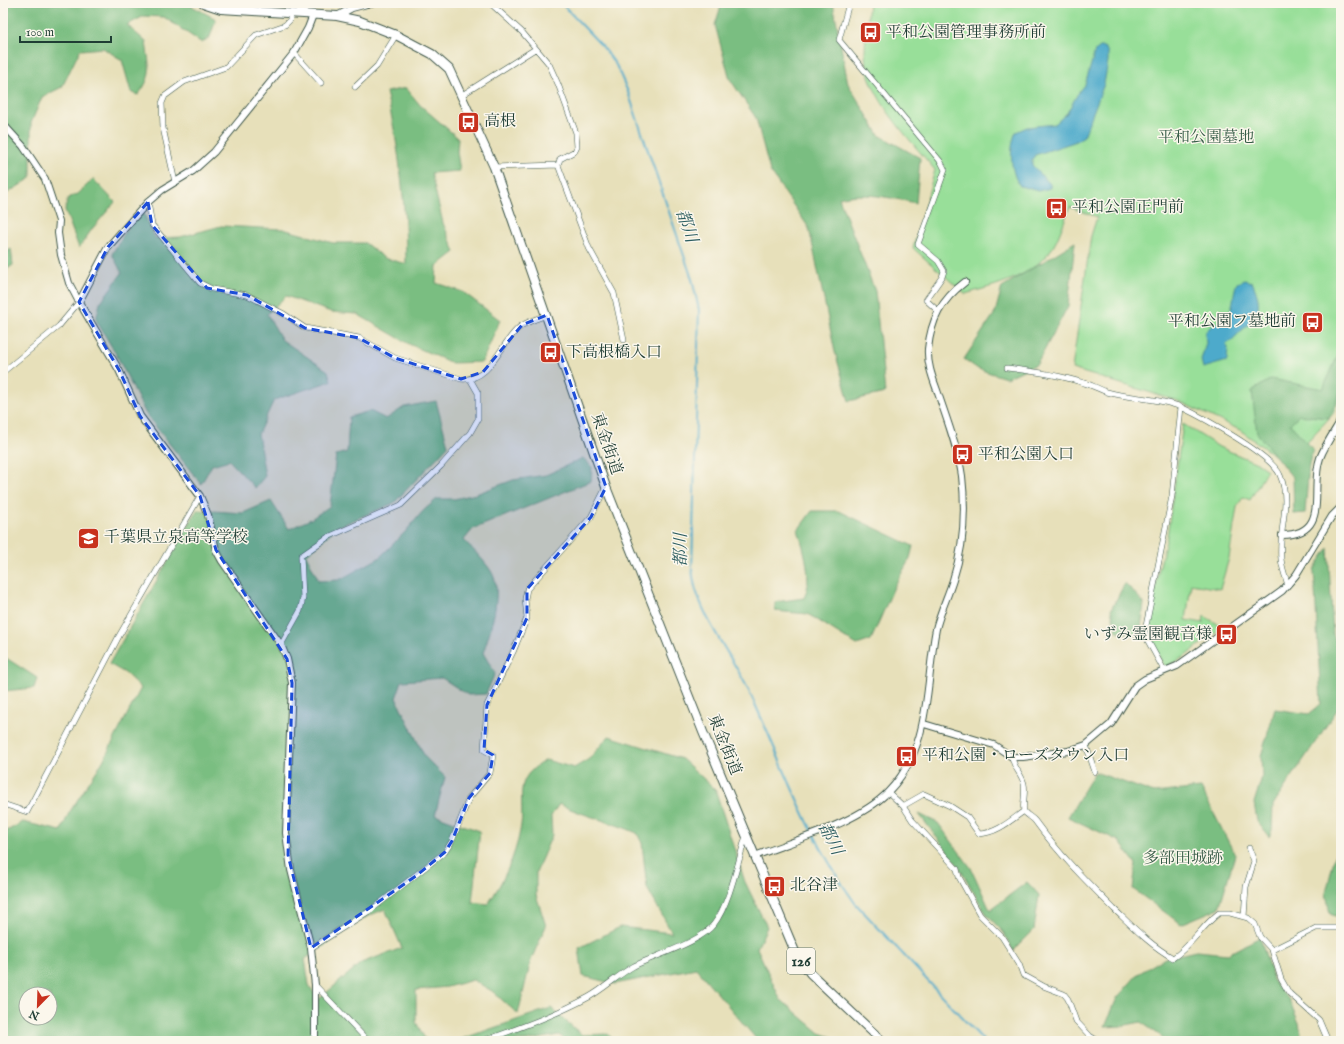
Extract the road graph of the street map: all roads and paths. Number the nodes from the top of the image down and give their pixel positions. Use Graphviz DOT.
graph roads {
  1 [pos="203,3"];
  2 [pos="371,3"];
  3 [pos="490,3"];
  4 [pos="849,3"];
  5 [pos="290,14"];
  6 [pos="313,15"];
  7 [pos="338,16"];
  8 [pos="396,35"];
  9 [pos="535,49"];
  10 [pos="294,53"];
  11 [pos="321,83"];
  12 [pos="355,87"];
  13 [pos="462,95"];
  14 [pos="3,124"];
  15 [pos="558,165"];
  16 [pos="494,167"];
  17 [pos="175,182"];
  18 [pos="148,202"];
  19 [pos="965,282"];
  20 [pos="79,302"];
  21 [pos="938,311"];
  22 [pos="547,315"];
  23 [pos="624,340"];
  24 [pos="1007,368"];
  25 [pos="3,372"];
  26 [pos="470,379"];
  27 [pos="1181,407"];
  28 [pos="1341,420"];
  29 [pos="606,487"];
  30 [pos="200,496"];
  31 [pos="1341,507"];
  32 [pos="1282,535"];
  33 [pos="1288,585"];
  34 [pos="281,645"];
  35 [pos="1164,670"];
  36 [pos="924,724"];
  37 [pos="1086,746"];
  38 [pos="1012,757"];
  39 [pos="1095,772"];
  40 [pos="888,792"];
  41 [pos="3,804"];
  42 [pos="903,806"];
  43 [pos="1024,811"];
  44 [pos="746,836"];
  45 [pos="1249,848"];
  46 [pos="755,856"];
  47 [pos="1244,917"];
  48 [pos="1341,928"];
  49 [pos="311,948"];
  50 [pos="1272,950"];
  51 [pos="315,985"];
  52 [pos="315,1041"];
  53 [pos="368,1041"];
  54 [pos="483,1041"];
  55 [pos="882,1041"];
  56 [pos="1098,1041"];
  57 [pos="1328,1041"];
  1 -- 5 [label="highway, 東金街道 / 126"];
  2 -- 7 [label="street"];
  3 -- 9 [label="street"];
  4 -- 21 [label="street"];
  5 -- 6 [label="highway, 東金街道 / 126"];
  5 -- 17 [label="street"];
  6 -- 7 [label="highway, 東金街道 / 126"];
  6 -- 10 [label="street"];
  7 -- 8 [label="highway, 東金街道 / 126"];
  8 -- 12 [label="street"];
  8 -- 13 [label="highway, 東金街道 / 126"];
  9 -- 13 [label="street"];
  9 -- 15 [label="street"];
  10 -- 11 [label="street"];
  10 -- 17 [label="street"];
  13 -- 16 [label="highway, 東金街道 / 126"];
  14 -- 20 [label="street"];
  15 -- 16 [label="street"];
  15 -- 23 [label="street"];
  16 -- 22 [label="highway, 東金街道 / 126"];
  17 -- 18 [label="street"];
  18 -- 20 [label="street"];
  18 -- 26 [label="street"];
  19 -- 21 [label="street"];
  20 -- 25 [label="street"];
  20 -- 30 [label="street"];
  21 -- 36 [label="street"];
  22 -- 26 [label="street"];
  22 -- 29 [label="highway, 東金街道 / 126"];
  24 -- 27 [label="street"];
  26 -- 34 [label="street"];
  27 -- 32 [label="street"];
  27 -- 35 [label="street"];
  28 -- 32 [label="street"];
  29 -- 44 [label="highway, 東金街道 / 126"];
  29 -- 49 [label="street"];
  30 -- 34 [label="street"];
  30 -- 41 [label="street"];
  31 -- 33 [label="street"];
  32 -- 33 [label="street"];
  33 -- 35 [label="street"];
  34 -- 49 [label="street"];
  35 -- 37 [label="street"];
  36 -- 38 [label="street"];
  36 -- 40 [label="street"];
  37 -- 38 [label="street"];
  37 -- 39 [label="street"];
  38 -- 43 [label="street"];
  40 -- 42 [label="street"];
  40 -- 46 [label="street"];
  42 -- 43 [label="street"];
  42 -- 56 [label="street"];
  43 -- 47 [label="street"];
  44 -- 46 [label="highway, 東金街道 / 126"];
  44 -- 54 [label="street"];
  45 -- 47 [label="street"];
  46 -- 55 [label="highway, 東金街道 / 126"];
  47 -- 50 [label="street"];
  48 -- 50 [label="street"];
  49 -- 51 [label="street"];
  50 -- 57 [label="street"];
  51 -- 52 [label="street"];
  51 -- 53 [label="street"];
}
